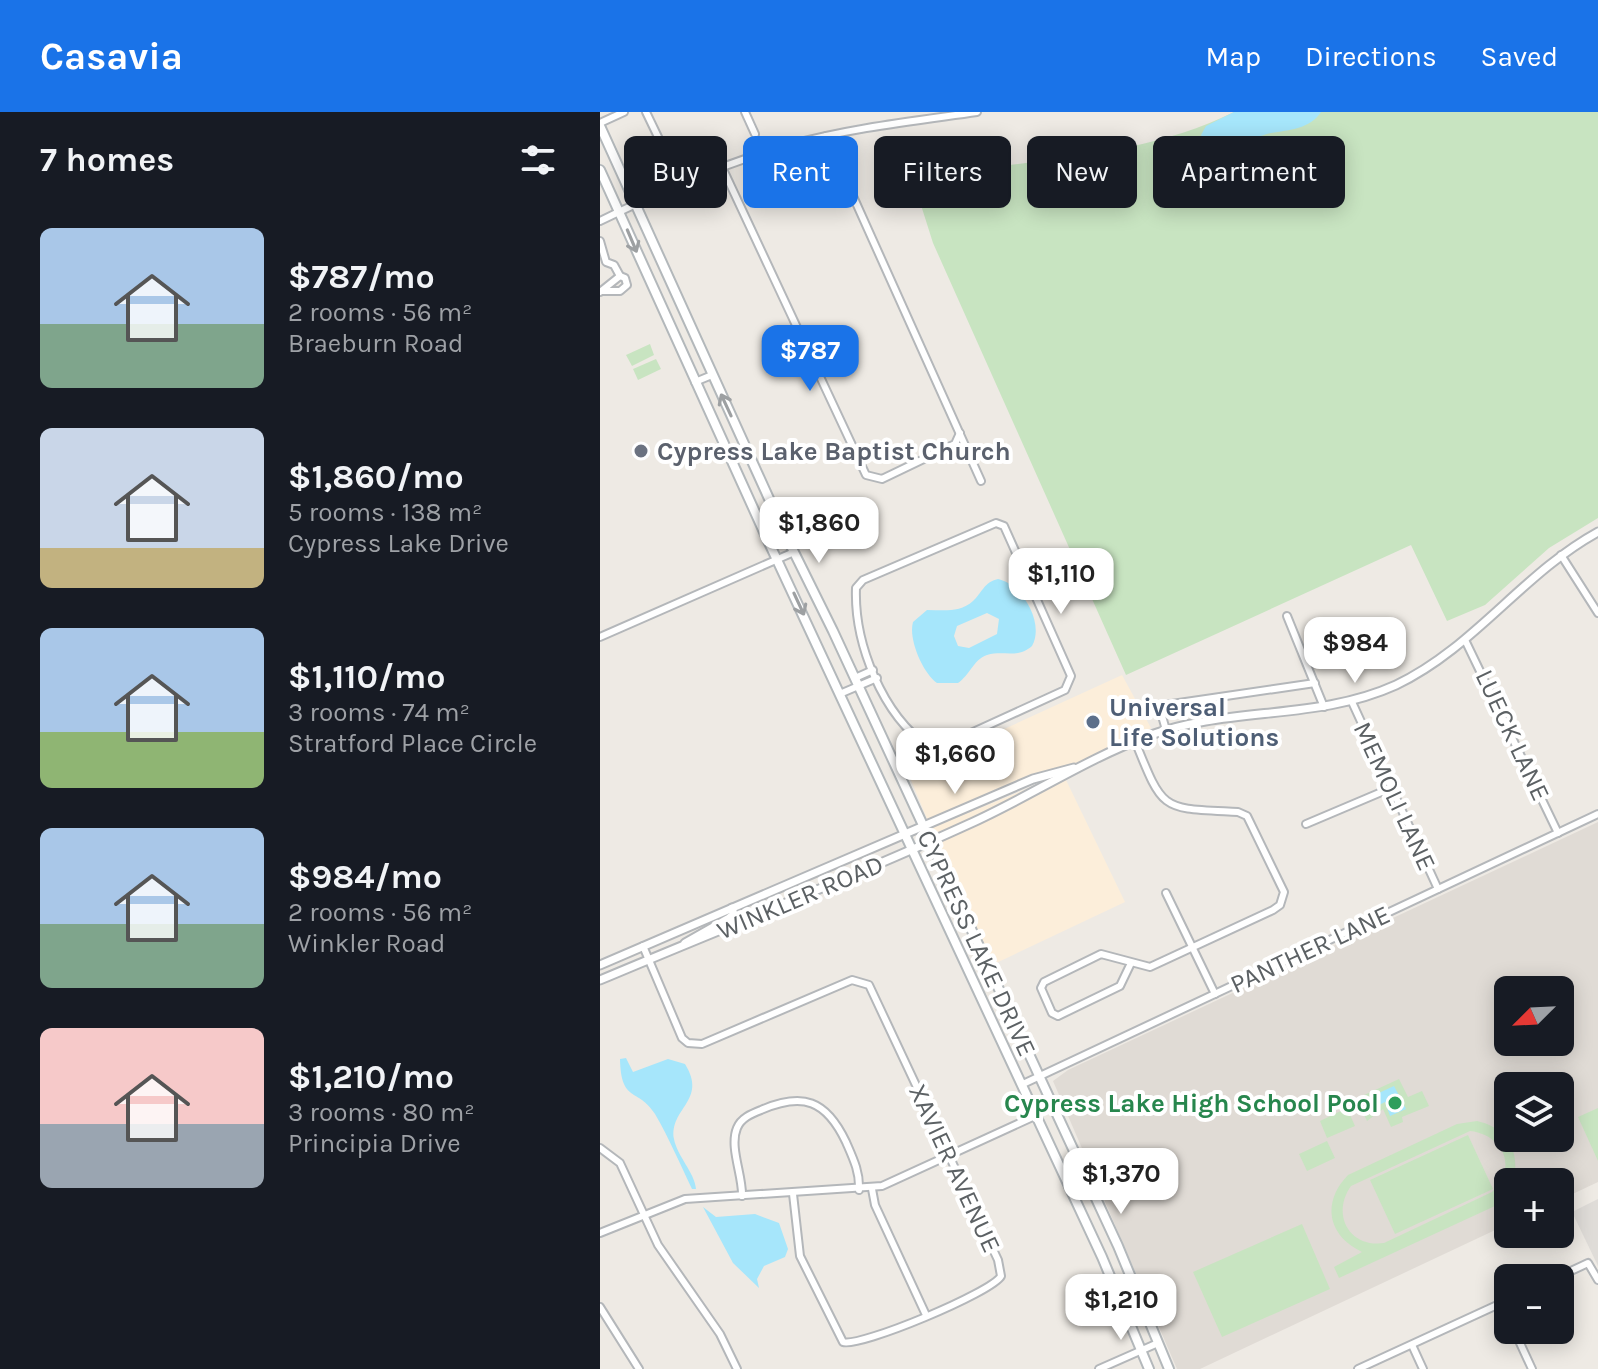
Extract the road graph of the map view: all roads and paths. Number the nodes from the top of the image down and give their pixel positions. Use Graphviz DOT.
graph roads {
  1 [pos="624,112"];
  2 [pos="646,112"];
  3 [pos="745,112"];
  4 [pos="977,112"];
  5 [pos="921,116"];
  6 [pos="600,125"];
  7 [pos="755,134"];
  8 [pos="658,136"];
  9 [pos="826,136"];
  10 [pos="600,170"];
  11 [pos="727,178"];
  12 [pos="624,179"];
  13 [pos="858,207"];
  14 [pos="625,208"];
  15 [pos="637,208"];
  16 [pos="619,212"];
  17 [pos="600,221"];
  18 [pos="600,241"];
  19 [pos="620,276"];
  20 [pos="601,292"];
  21 [pos="712,375"];
  22 [pos="695,382"];
  23 [pos="960,433"];
  24 [pos="981,481"];
  25 [pos="1598,532"];
  26 [pos="794,552"];
  27 [pos="1561,555"];
  28 [pos="777,559"];
  29 [pos="1598,613"];
  30 [pos="1287,616"];
  31 [pos="600,637"];
  32 [pos="1465,640"];
  33 [pos="873,670"];
  34 [pos="877,678"];
  35 [pos="857,682"];
  36 [pos="1315,683"];
  37 [pos="842,693"];
  38 [pos="1352,702"];
  39 [pos="1324,707"];
  40 [pos="1166,730"];
  41 [pos="1135,741"];
  42 [pos="1084,766"];
  43 [pos="1391,788"];
  44 [pos="1598,814"];
  45 [pos="1306,824"];
  46 [pos="924,827"];
  47 [pos="1558,833"];
  48 [pos="908,834"];
  49 [pos="930,841"];
  50 [pos="914,849"];
  51 [pos="1438,889"];
  52 [pos="1166,893"];
  53 [pos="732,908"];
  54 [pos="643,946"];
  55 [pos="680,947"];
  56 [pos="1192,949"];
  57 [pos="648,959"];
  58 [pos="1131,963"];
  59 [pos="600,965"];
  60 [pos="600,980"];
  61 [pos="1215,994"];
  62 [pos="1040,1078"];
  63 [pos="1023,1084"];
  64 [pos="1037,1115"];
  65 [pos="600,1148"];
  66 [pos="951,1155"];
  67 [pos="872,1189"];
  68 [pos="859,1190"];
  69 [pos="793,1194"];
  70 [pos="742,1196"];
  71 [pos="643,1214"];
  72 [pos="600,1233"];
  73 [pos="1574,1270"];
  74 [pos="1598,1280"];
  75 [pos="1494,1306"];
  76 [pos="600,1307"];
  77 [pos="926,1315"];
  78 [pos="1158,1343"];
  79 [pos="1520,1344"];
  80 [pos="1412,1345"];
  81 [pos="1141,1349"];
  82 [pos="639,1369"];
  83 [pos="737,1369"];
  84 [pos="1099,1369"];
  85 [pos="1149,1369"];
  86 [pos="1169,1369"];
  87 [pos="1358,1369"];
  88 [pos="1423,1369"];
  89 [pos="1532,1369"];
  1 -- 6 [label="street"];
  2 -- 8 [label="street"];
  3 -- 7 [label="street"];
  4 -- 5 [label="street"];
  5 -- 9 [label="street"];
  6 -- 12 [label="main road, CYPRESS LAKE DRIVE"];
  10 -- 16 [label="main road, CYPRESS LAKE DRIVE"];
  11 -- 23 [label="street"];
  13 -- 23 [label="street"];
  14 -- 16 [label="street"];
  15 -- 21 [label="main road, CYPRESS LAKE DRIVE"];
  16 -- 17 [label="street"];
  16 -- 22 [label="main road, CYPRESS LAKE DRIVE, one-way"];
  18 -- 19 [label="street"];
  19 -- 20 [label="street"];
  19 -- 20 [label="street"];
  21 -- 22 [label="street"];
  26 -- 21 [label="main road, CYPRESS LAKE DRIVE, one-way"];
  22 -- 28 [label="main road, CYPRESS LAKE DRIVE"];
  23 -- 24 [label="street"];
  25 -- 27 [label="street, WINKLER ROAD"];
  26 -- 28 [label="street"];
  26 -- 35 [label="main road, CYPRESS LAKE DRIVE"];
  27 -- 29 [label="street"];
  27 -- 32 [label="street, WINKLER ROAD"];
  28 -- 31 [label="street"];
  28 -- 37 [label="main road, CYPRESS LAKE DRIVE, one-way"];
  30 -- 36 [label="street"];
  32 -- 38 [label="street, WINKLER ROAD"];
  32 -- 47 [label="street, LUECK LANE"];
  33 -- 34 [label="street"];
  33 -- 34 [label="street"];
  33 -- 35 [label="street"];
  34 -- 35 [label="street"];
  35 -- 37 [label="street"];
  35 -- 46 [label="main road, CYPRESS LAKE DRIVE"];
  36 -- 39 [label="street"];
  36 -- 40 [label="street"];
  37 -- 48 [label="main road, CYPRESS LAKE DRIVE"];
  38 -- 39 [label="street, WINKLER ROAD"];
  38 -- 43 [label="street, MEMOLI LANE"];
  39 -- 40 [label="street, WINKLER ROAD"];
  40 -- 41 [label="street, WINKLER ROAD"];
  41 -- 42 [label="street, WINKLER ROAD"];
  41 -- 56 [label="street"];
  42 -- 46 [label="street, WINKLER ROAD"];
  42 -- 49 [label="street, WINKLER ROAD"];
  43 -- 45 [label="street"];
  43 -- 51 [label="street, MEMOLI LANE"];
  44 -- 47 [label="street, PANTHER LANE"];
  46 -- 48 [label="street, WINKLER ROAD"];
  46 -- 49 [label="main road, CYPRESS LAKE DRIVE"];
  47 -- 51 [label="street, PANTHER LANE"];
  48 -- 50 [label="main road, CYPRESS LAKE DRIVE"];
  48 -- 53 [label="street, WINKLER ROAD"];
  49 -- 50 [label="street, WINKLER ROAD"];
  49 -- 62 [label="main road, CYPRESS LAKE DRIVE"];
  50 -- 55 [label="street, WINKLER ROAD"];
  50 -- 63 [label="main road, CYPRESS LAKE DRIVE"];
  51 -- 61 [label="street, PANTHER LANE"];
  52 -- 56 [label="street"];
  53 -- 54 [label="street, WINKLER ROAD"];
  53 -- 55 [label="street"];
  54 -- 57 [label="street"];
  54 -- 59 [label="street, WINKLER ROAD"];
  55 -- 57 [label="street, WINKLER ROAD"];
  56 -- 58 [label="street"];
  56 -- 61 [label="street"];
  57 -- 60 [label="street, WINKLER ROAD"];
  57 -- 66 [label="street, XAVIER AVENUE"];
  58 -- 58 [label="street"];
  61 -- 62 [label="street, PANTHER LANE"];
  62 -- 63 [label="street, PANTHER LANE"];
  62 -- 78 [label="main road, CYPRESS LAKE DRIVE"];
  63 -- 64 [label="main road, CYPRESS LAKE DRIVE"];
  64 -- 66 [label="street"];
  64 -- 81 [label="main road, CYPRESS LAKE DRIVE"];
  65 -- 71 [label="street"];
  66 -- 67 [label="street"];
  66 -- 77 [label="street, XAVIER AVENUE"];
  67 -- 68 [label="street"];
  67 -- 77 [label="street"];
  68 -- 69 [label="street"];
  68 -- 70 [label="street"];
  69 -- 70 [label="street"];
  69 -- 77 [label="street, XAVIER AVENUE"];
  70 -- 71 [label="street"];
  71 -- 72 [label="street"];
  71 -- 83 [label="street"];
  73 -- 74 [label="street"];
  75 -- 80 [label="street"];
  76 -- 82 [label="street"];
  78 -- 81 [label="street"];
  78 -- 86 [label="main road, CYPRESS LAKE DRIVE"];
  79 -- 89 [label="street"];
  80 -- 87 [label="street"];
  80 -- 88 [label="street"];
  81 -- 84 [label="street"];
  81 -- 85 [label="main road, CYPRESS LAKE DRIVE"];
}
